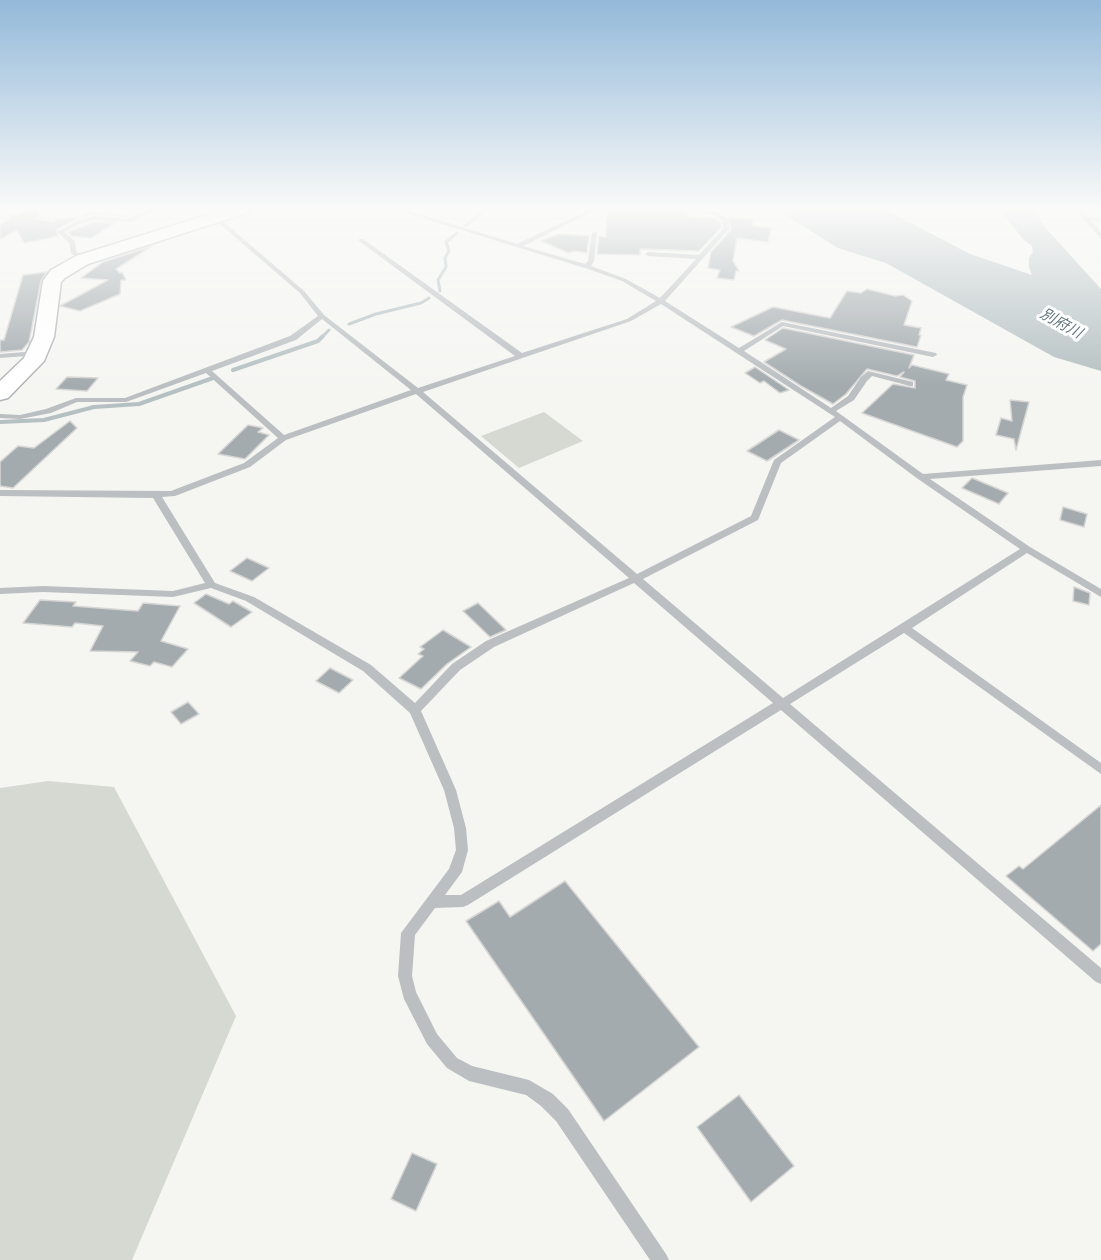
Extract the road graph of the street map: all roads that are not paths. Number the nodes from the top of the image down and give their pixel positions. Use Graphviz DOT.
graph roads {
  1 [pos="66,268"];
  2 [pos="274,268"];
  3 [pos="399,268"];
  4 [pos="589,268"];
  5 [pos="690,268"];
  6 [pos="662,300"];
  7 [pos="322,316"];
  8 [pos="739,351"];
  9 [pos="37,353"];
  10 [pos="933,355"];
  11 [pos="0,356"];
  12 [pos="522,357"];
  13 [pos="206,369"];
  14 [pos="910,384"];
  15 [pos="417,391"];
  16 [pos="0,393"];
  17 [pos="836,414"];
  18 [pos="0,416"];
  19 [pos="284,438"];
  20 [pos="1101,463"];
  21 [pos="921,477"];
  22 [pos="0,493"];
  23 [pos="156,495"];
  24 [pos="1027,549"];
  25 [pos="637,578"];
  26 [pos="211,585"];
  27 [pos="0,591"];
  28 [pos="1101,594"];
  29 [pos="904,628"];
  30 [pos="780,703"];
  31 [pos="415,710"];
  32 [pos="1101,769"];
  33 [pos="434,902"];
  34 [pos="1101,977"];
  35 [pos="660,1260"];
  1 -- 9 [label="main road"];
  2 -- 7 [label="street"];
  3 -- 12 [label="street"];
  4 -- 6 [label="street"];
  5 -- 6 [label="street"];
  6 -- 8 [label="street"];
  6 -- 12 [label="street"];
  7 -- 13 [label="street"];
  7 -- 15 [label="street"];
  8 -- 10 [label="street"];
  8 -- 17 [label="street"];
  9 -- 11 [label="street"];
  9 -- 16 [label="main road"];
  12 -- 15 [label="street"];
  13 -- 18 [label="street"];
  13 -- 19 [label="street"];
  14 -- 17 [label="street"];
  15 -- 19 [label="street"];
  15 -- 25 [label="street"];
  17 -- 21 [label="street"];
  17 -- 25 [label="street"];
  19 -- 23 [label="street"];
  20 -- 21 [label="street"];
  21 -- 24 [label="street"];
  22 -- 23 [label="street"];
  23 -- 26 [label="street"];
  24 -- 28 [label="street"];
  24 -- 29 [label="street"];
  25 -- 30 [label="street"];
  25 -- 31 [label="street"];
  26 -- 27 [label="street"];
  26 -- 31 [label="street"];
  29 -- 30 [label="street"];
  29 -- 32 [label="street"];
  30 -- 33 [label="street"];
  30 -- 34 [label="street"];
  31 -- 33 [label="street"];
  33 -- 35 [label="street"];
}
